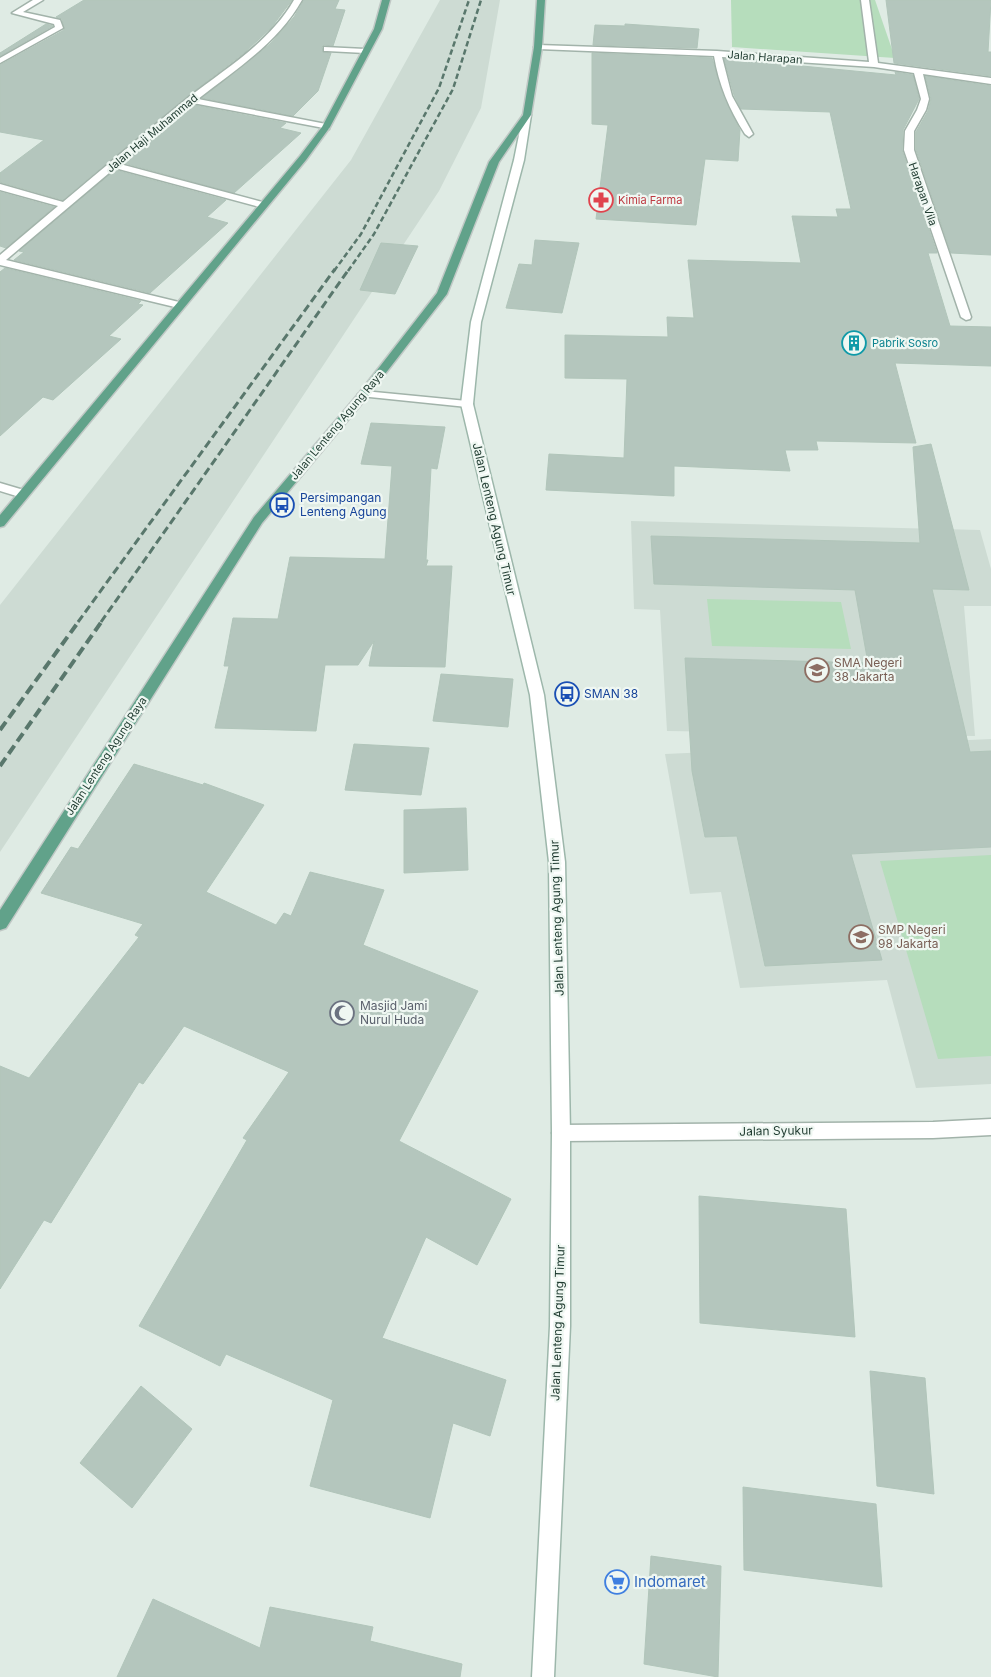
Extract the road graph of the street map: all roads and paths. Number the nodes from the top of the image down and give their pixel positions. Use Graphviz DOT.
graph roads {
  1 [pos="40,0"];
  2 [pos="298,0"];
  3 [pos="386,0"];
  4 [pos="541,0"];
  5 [pos="865,0"];
  6 [pos="538,47"];
  7 [pos="327,49"];
  8 [pos="366,51"];
  9 [pos="717,54"];
  10 [pos="0,61"];
  11 [pos="874,65"];
  12 [pos="918,72"];
  13 [pos="991,81"];
  14 [pos="191,100"];
  15 [pos="527,115"];
  16 [pos="326,127"];
  17 [pos="749,134"];
  18 [pos="114,165"];
  19 [pos="0,186"];
  20 [pos="65,205"];
  21 [pos="264,205"];
  22 [pos="0,261"];
  23 [pos="179,305"];
  24 [pos="966,317"];
  25 [pos="364,394"];
  26 [pos="467,404"];
  27 [pos="0,487"];
  28 [pos="23,494"];
  29 [pos="0,523"];
  30 [pos="0,923"];
  31 [pos="991,1127"];
  32 [pos="561,1133"];
  33 [pos="543,1677"];
  1 -- 10 [label="street"];
  2 -- 14 [label="street, Jalan Haji Muhammad"];
  3 -- 8 [label="main road"];
  4 -- 6 [label="main road, Jalan Lenteng Agung Raya"];
  5 -- 11 [label="street"];
  6 -- 9 [label="street, Jalan Harapan"];
  6 -- 15 [label="main road, Jalan Lenteng Agung Raya"];
  7 -- 8 [label="street"];
  8 -- 16 [label="main road"];
  9 -- 11 [label="street, Jalan Harapan"];
  9 -- 17 [label="street"];
  11 -- 12 [label="street, Jalan Harapan"];
  12 -- 13 [label="street, Jalan Harapan"];
  12 -- 24 [label="street, Harapan Vila"];
  14 -- 16 [label="street"];
  14 -- 18 [label="street, Jalan Haji Muhammad"];
  15 -- 25 [label="main road, Jalan Lenteng Agung Raya"];
  15 -- 26 [label="street, Jalan Lenteng Agung Timur"];
  16 -- 21 [label="main road"];
  18 -- 20 [label="street, Jalan Haji Muhammad"];
  18 -- 21 [label="street"];
  19 -- 20 [label="street"];
  20 -- 22 [label="street, Jalan Haji Muhammad"];
  21 -- 23 [label="main road"];
  22 -- 23 [label="street"];
  23 -- 28 [label="main road"];
  25 -- 26 [label="street"];
  25 -- 30 [label="main road, Jalan Lenteng Agung Raya"];
  26 -- 32 [label="street, Jalan Lenteng Agung Timur"];
  27 -- 28 [label="street"];
  28 -- 29 [label="main road"];
  31 -- 32 [label="street, Jalan Syukur"];
  32 -- 33 [label="street, Jalan Lenteng Agung Timur"];
}
